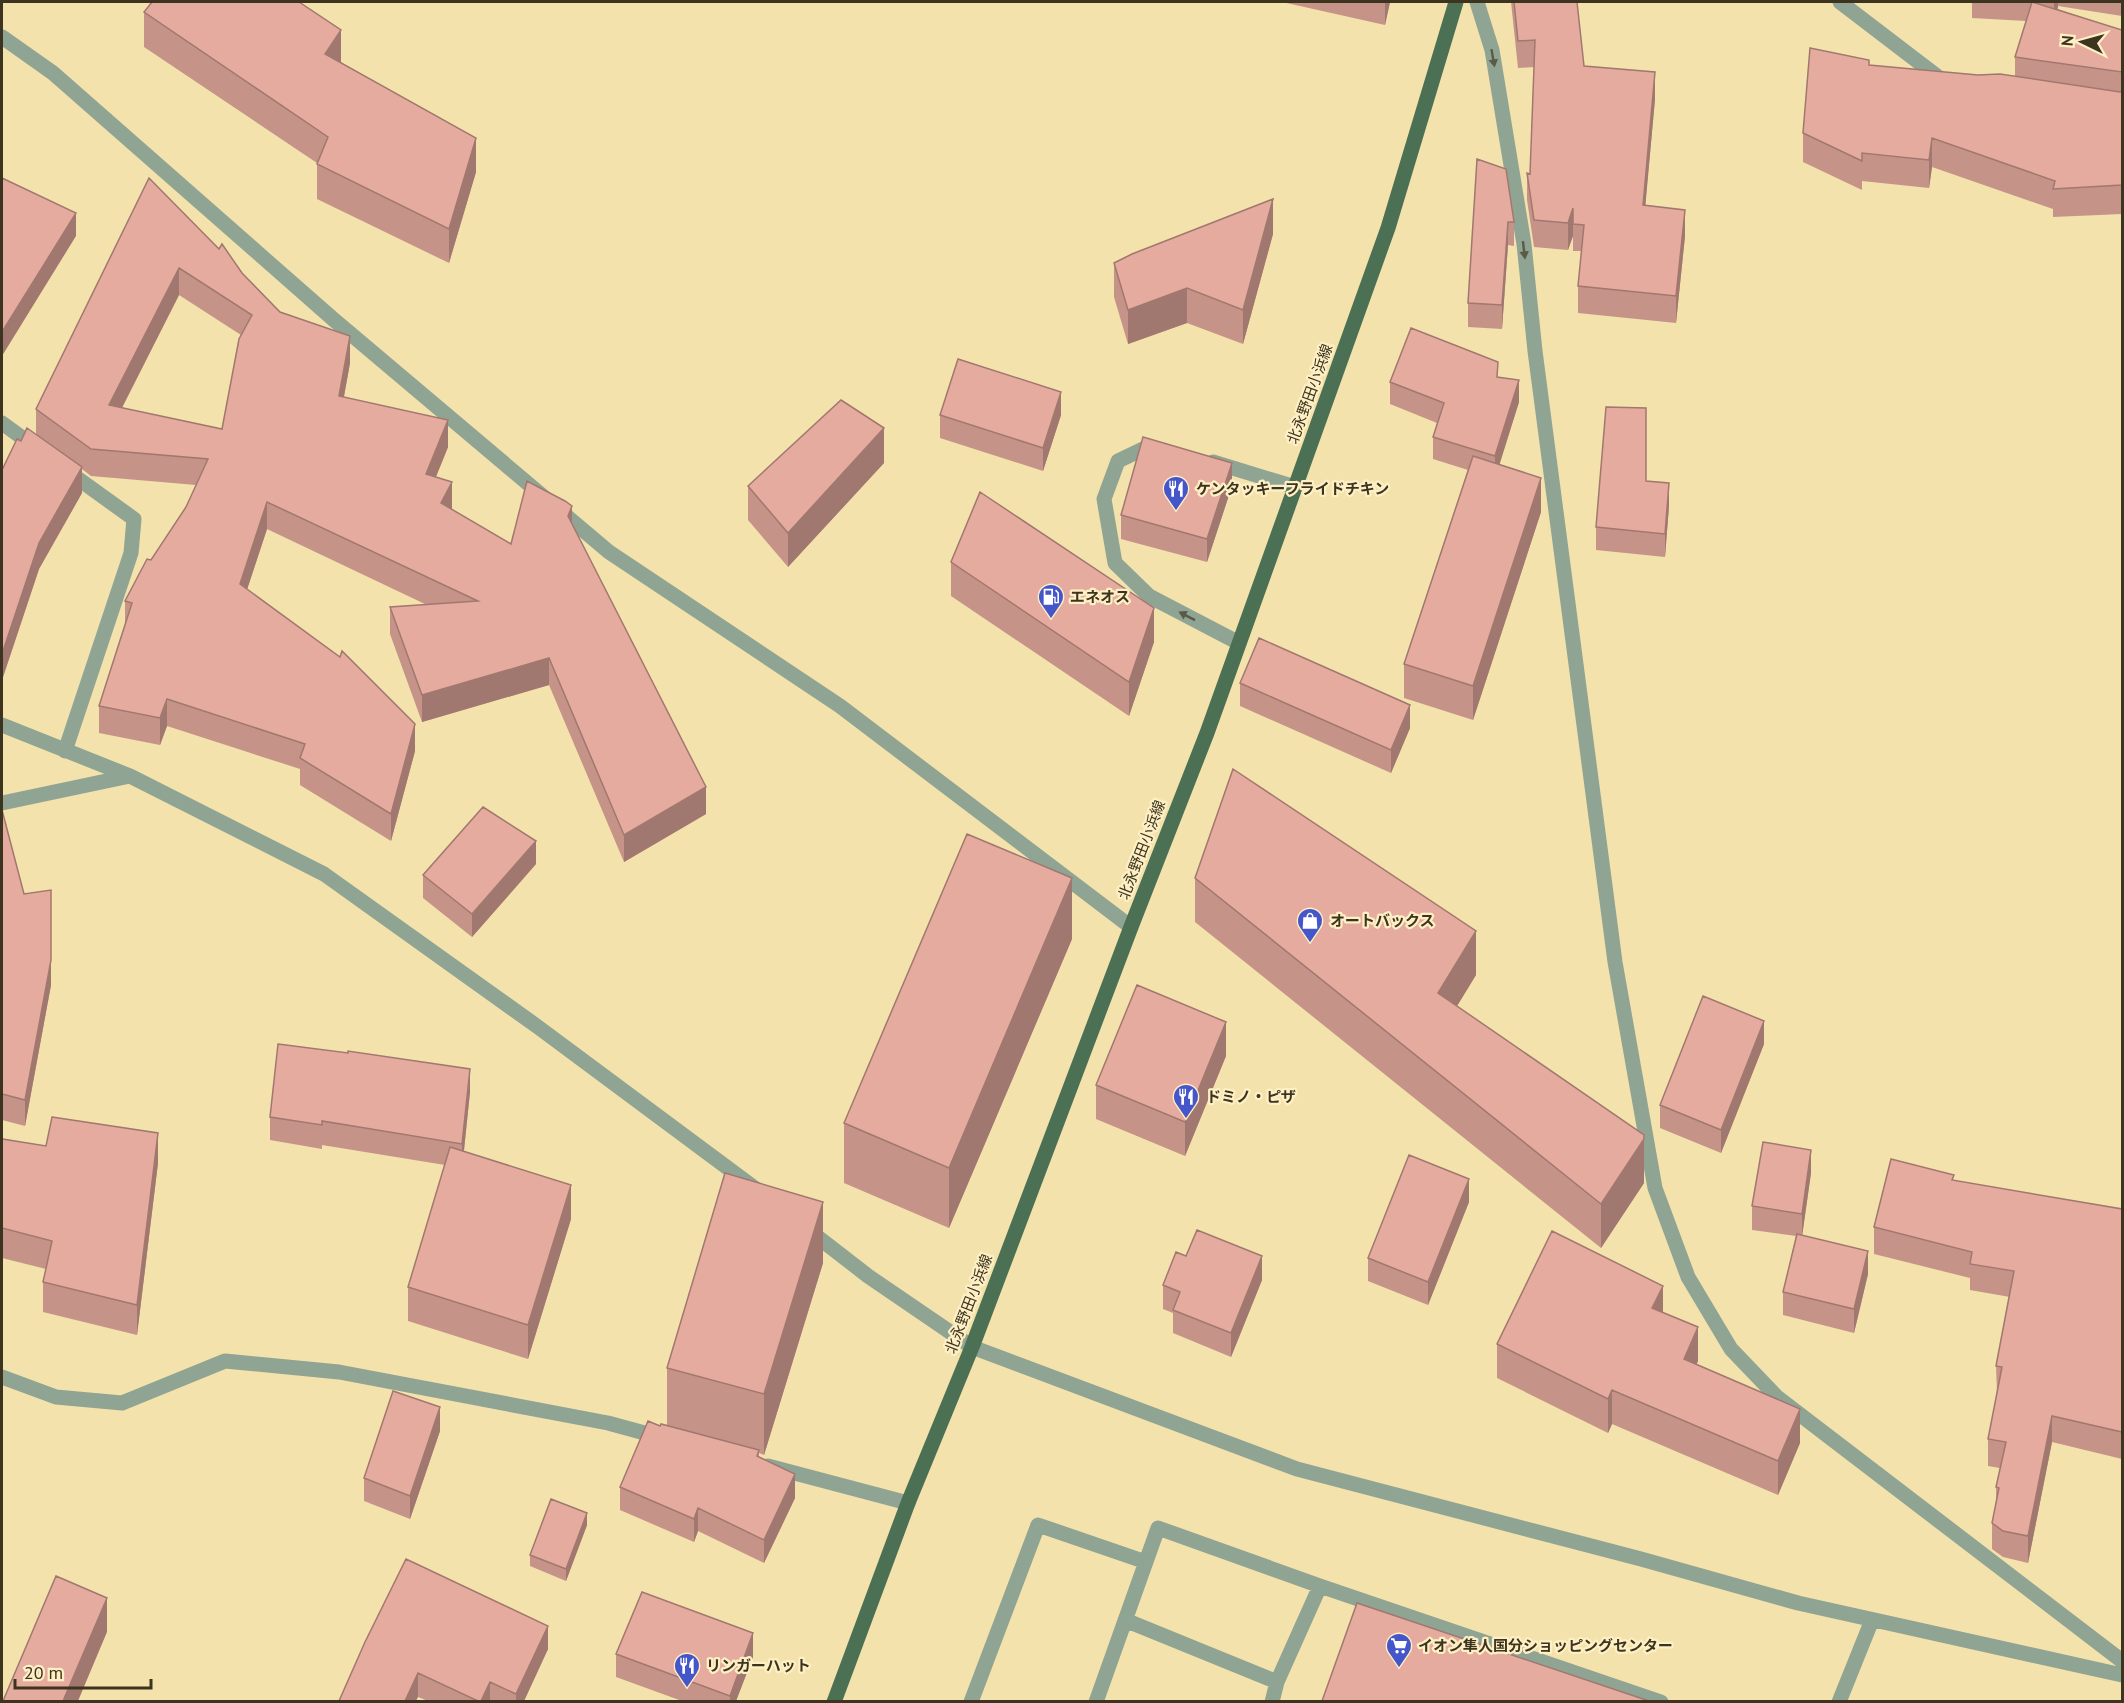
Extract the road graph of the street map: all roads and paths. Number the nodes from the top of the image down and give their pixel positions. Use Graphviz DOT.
graph roads {
  1 [pos="1456,2"];
  2 [pos="1477,2"];
  3 [pos="1840,2"];
  4 [pos="2,37"];
  5 [pos="1963,89"];
  6 [pos="2,423"];
  7 [pos="1176,453"];
  8 [pos="1198,459"];
  9 [pos="1295,487"];
  10 [pos="1239,643"];
  11 [pos="2,725"];
  12 [pos="65,751"];
  13 [pos="130,776"];
  14 [pos="2,803"];
  15 [pos="1131,927"];
  16 [pos="767,1197"];
  17 [pos="795,1218"];
  18 [pos="972,1347"];
  19 [pos="2,1377"];
  20 [pos="677,1442"];
  21 [pos="758,1463"];
  22 [pos="908,1503"];
  23 [pos="1146,1562"];
  24 [pos="1320,1586"];
  25 [pos="1125,1620"];
  26 [pos="1872,1620"];
  27 [pos="2122,1661"];
  28 [pos="2122,1675"];
  29 [pos="1277,1682"];
  30 [pos="834,1701"];
  31 [pos="971,1701"];
  32 [pos="1096,1701"];
  33 [pos="1272,1701"];
  34 [pos="1661,1701"];
  35 [pos="1839,1701"];
  1 -- 9 [label="main road, 北永野田小浜線"];
  2 -- 27 [label="street, one-way"];
  3 -- 5 [label="street"];
  4 -- 15 [label="street"];
  6 -- 12 [label="street"];
  10 -- 7 [label="street, one-way"];
  8 -- 9 [label="street"];
  9 -- 10 [label="main road, 北永野田小浜線"];
  10 -- 15 [label="main road, 北永野田小浜線"];
  11 -- 12 [label="street"];
  12 -- 13 [label="street"];
  13 -- 14 [label="street"];
  13 -- 16 [label="street"];
  15 -- 18 [label="main road, 北永野田小浜線"];
  17 -- 18 [label="street"];
  18 -- 22 [label="main road, 北永野田小浜線"];
  18 -- 26 [label="street"];
  19 -- 20 [label="street"];
  21 -- 22 [label="street"];
  22 -- 30 [label="main road, 北永野田小浜線"];
  23 -- 24 [label="street"];
  23 -- 25 [label="street"];
  23 -- 31 [label="street"];
  24 -- 29 [label="street"];
  24 -- 34 [label="street"];
  25 -- 29 [label="street"];
  25 -- 32 [label="street"];
  26 -- 28 [label="street"];
  26 -- 35 [label="street"];
  29 -- 33 [label="street"];
}
